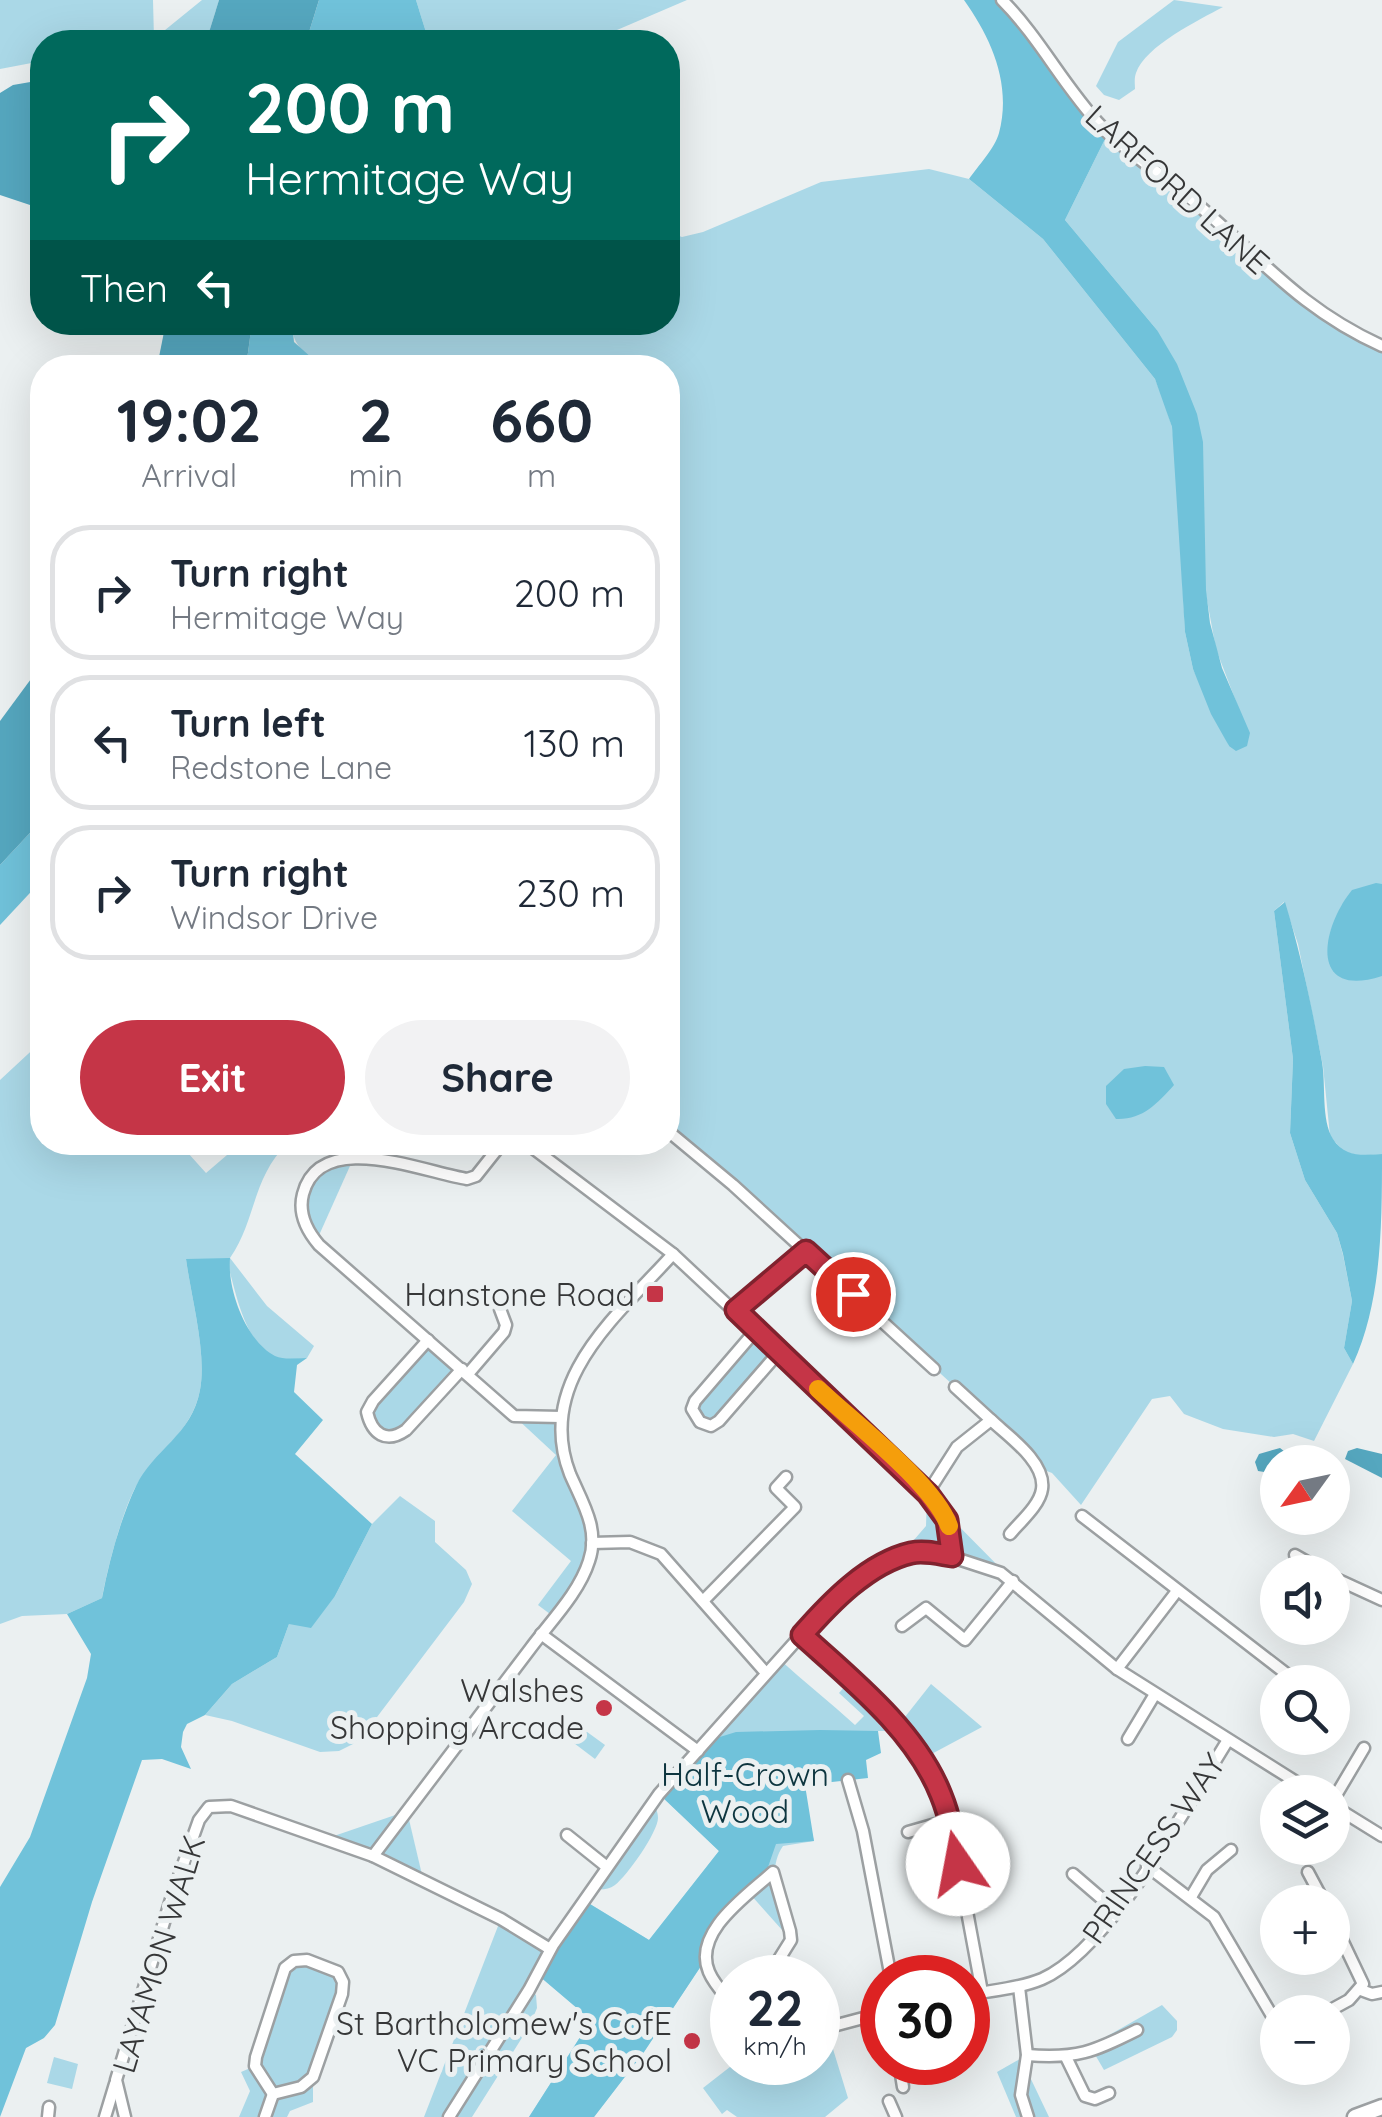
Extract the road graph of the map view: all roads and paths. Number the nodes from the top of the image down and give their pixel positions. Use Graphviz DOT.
graph roads {
  1 [pos="1002,0"];
  2 [pos="1382,346"];
  3 [pos="680,1141"];
  4 [pos="491,1155"];
  5 [pos="543,1155"];
  6 [pos="806,1251"];
  7 [pos="673,1254"];
  8 [pos="500,1309"];
  9 [pos="736,1310"];
  10 [pos="756,1330"];
  11 [pos="428,1340"];
  12 [pos="779,1352"];
  13 [pos="934,1368"];
  14 [pos="465,1371"];
  15 [pos="955,1387"];
  16 [pos="561,1417"];
  17 [pos="990,1420"];
  18 [pos="786,1476"];
  19 [pos="928,1494"];
  20 [pos="1082,1516"];
  21 [pos="1010,1534"];
  22 [pos="592,1542"];
  23 [pos="952,1556"];
  24 [pos="1013,1581"];
  25 [pos="1350,1585"];
  26 [pos="1176,1591"];
  27 [pos="1382,1600"];
  28 [pos="702,1601"];
  29 [pos="902,1626"];
  30 [pos="541,1634"];
  31 [pos="802,1635"];
  32 [pos="1275,1665"];
  33 [pos="1117,1669"];
  34 [pos="766,1673"];
  35 [pos="1155,1694"];
  36 [pos="1128,1738"];
  37 [pos="1228,1740"];
  38 [pos="1364,1748"];
  39 [pos="698,1750"];
  40 [pos="1285,1775"];
  41 [pos="1348,1775"];
  42 [pos="848,1780"];
  43 [pos="1350,1815"];
  44 [pos="950,1820"];
  45 [pos="908,1832"];
  46 [pos="567,1835"];
  47 [pos="1382,1836"];
  48 [pos="1231,1850"];
  49 [pos="373,1856"];
  50 [pos="608,1866"];
  51 [pos="1148,1866"];
  52 [pos="1073,1874"];
  53 [pos="1315,1878"];
  54 [pos="1318,1885"];
  55 [pos="1191,1897"];
  56 [pos="1116,1911"];
  57 [pos="550,1949"];
  58 [pos="781,1955"];
  59 [pos="886,1955"];
  60 [pos="975,1955"];
  61 [pos="1350,1955"];
  62 [pos="710,1973"];
  63 [pos="1019,1987"];
  64 [pos="1361,1990"];
  65 [pos="990,1991"];
  66 [pos="1382,1992"];
  67 [pos="1260,1995"];
  68 [pos="1350,1999"];
  69 [pos="1138,2030"];
  70 [pos="1027,2055"];
  71 [pos="1066,2057"];
  72 [pos="116,2080"];
  73 [pos="1109,2093"];
  74 [pos="274,2094"];
  75 [pos="890,2102"];
  76 [pos="1382,2107"];
  77 [pos="105,2117"];
  78 [pos="125,2117"];
  79 [pos="265,2117"];
  80 [pos="450,2117"];
  81 [pos="896,2117"];
  82 [pos="1028,2117"];
  83 [pos="1355,2117"];
  1 -- 2 [label="street, LARFORD LANE"];
  3 -- 6 [label="street"];
  4 -- 11 [label="street"];
  5 -- 7 [label="street"];
  6 -- 9 [label="street"];
  6 -- 13 [label="street"];
  7 -- 9 [label="street"];
  7 -- 16 [label="street"];
  8 -- 14 [label="street"];
  9 -- 10 [label="street"];
  10 -- 12 [label="street"];
  10 -- 12 [label="street"];
  11 -- 14 [label="street"];
  11 -- 14 [label="street"];
  12 -- 19 [label="street"];
  14 -- 16 [label="street"];
  15 -- 17 [label="street"];
  16 -- 22 [label="street"];
  17 -- 19 [label="street"];
  17 -- 21 [label="street"];
  18 -- 28 [label="street"];
  19 -- 23 [label="street"];
  20 -- 26 [label="street"];
  22 -- 28 [label="street"];
  22 -- 30 [label="street"];
  23 -- 24 [label="street"];
  23 -- 31 [label="street"];
  24 -- 29 [label="street"];
  24 -- 33 [label="street"];
  25 -- 27 [label="street"];
  26 -- 32 [label="street"];
  26 -- 33 [label="street"];
  28 -- 34 [label="street"];
  30 -- 39 [label="street"];
  30 -- 49 [label="street"];
  31 -- 34 [label="street"];
  31 -- 44 [label="street"];
  33 -- 35 [label="street"];
  34 -- 39 [label="street"];
  35 -- 36 [label="street"];
  35 -- 37 [label="street"];
  37 -- 40 [label="street"];
  37 -- 51 [label="street, PRINCESS WAY"];
  38 -- 41 [label="street"];
  39 -- 50 [label="street"];
  42 -- 59 [label="street"];
  43 -- 47 [label="street"];
  44 -- 45 [label="street"];
  44 -- 60 [label="street"];
  46 -- 50 [label="street"];
  48 -- 55 [label="street"];
  49 -- 57 [label="street, LAYAMON WALK"];
  49 -- 72 [label="street, LAYAMON WALK"];
  50 -- 57 [label="street"];
  51 -- 55 [label="street"];
  51 -- 56 [label="street, PRINCESS WAY"];
  52 -- 56 [label="street"];
  53 -- 54 [label="street"];
  55 -- 67 [label="street"];
  56 -- 63 [label="street, PRINCESS WAY"];
  57 -- 80 [label="street"];
  58 -- 62 [label="street"];
  61 -- 64 [label="street"];
  63 -- 65 [label="street, PRINCESS WAY"];
  63 -- 70 [label="street"];
  64 -- 66 [label="street"];
  64 -- 68 [label="street"];
  69 -- 71 [label="street"];
  70 -- 71 [label="street"];
  70 -- 82 [label="street"];
  71 -- 73 [label="street"];
  72 -- 77 [label="street"];
  72 -- 78 [label="street, LAYAMON WALK"];
  74 -- 74 [label="street"];
  74 -- 79 [label="street"];
  75 -- 81 [label="street"];
  76 -- 83 [label="main road"];
}
